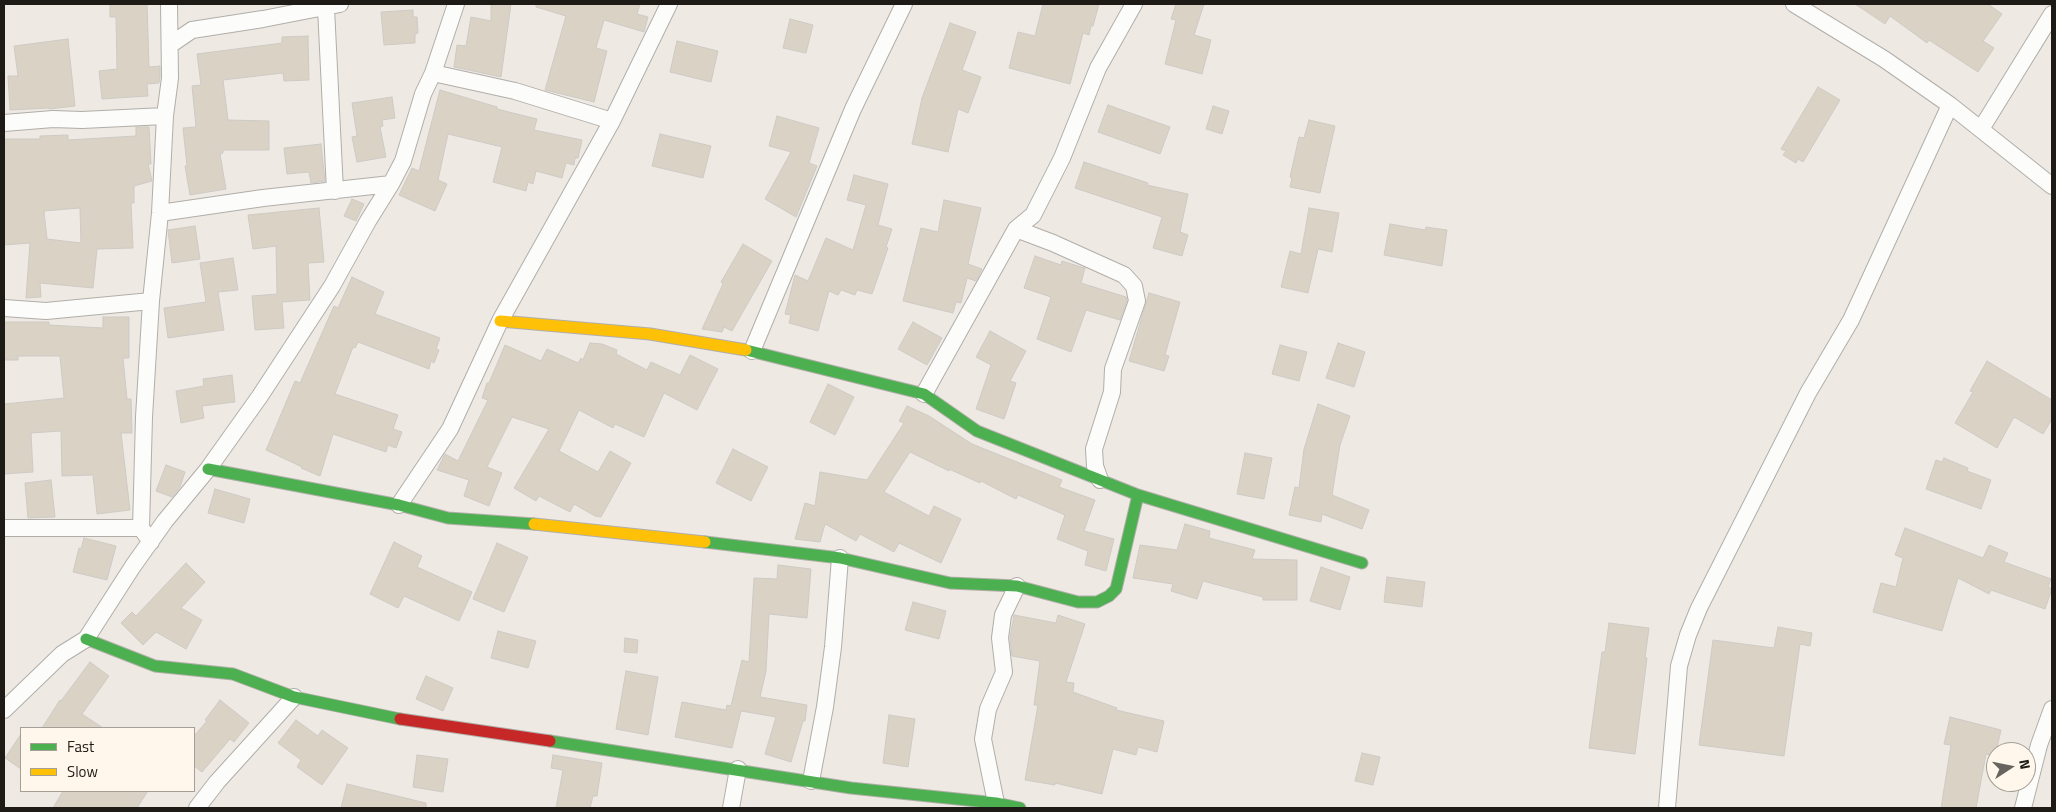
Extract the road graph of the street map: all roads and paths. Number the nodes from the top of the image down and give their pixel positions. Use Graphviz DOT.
graph roads {
  1 [pos="169,4"];
  2 [pos="456,4"];
  3 [pos="669,4"];
  4 [pos="904,4"];
  5 [pos="1134,4"];
  6 [pos="1794,4"];
  7 [pos="333,6"];
  8 [pos="2052,14"];
  9 [pos="170,45"];
  10 [pos="433,73"];
  11 [pos="1950,105"];
  12 [pos="165,116"];
  13 [pos="612,121"];
  14 [pos="4,123"];
  15 [pos="1981,129"];
  16 [pos="391,184"];
  17 [pos="2052,186"];
  18 [pos="335,191"];
  19 [pos="160,213"];
  20 [pos="1016,229"];
  21 [pos="151,301"];
  22 [pos="4,308"];
  23 [pos="500,321"];
  24 [pos="752,351"];
  25 [pos="924,394"];
  26 [pos="208,469"];
  27 [pos="1100,480"];
  28 [pos="1138,495"];
  29 [pos="398,505"];
  30 [pos="4,528"];
  31 [pos="141,528"];
  32 [pos="151,542"];
  33 [pos="840,558"];
  34 [pos="1362,563"];
  35 [pos="1016,586"];
  36 [pos="86,639"];
  37 [pos="294,697"];
  38 [pos="2052,709"];
  39 [pos="4,710"];
  40 [pos="738,769"];
  41 [pos="811,781"];
  42 [pos="996,803"];
  43 [pos="197,808"];
  44 [pos="731,808"];
  45 [pos="1020,808"];
  46 [pos="1667,808"];
  47 [pos="2024,808"];
  1 -- 9 [label="street"];
  2 -- 10 [label="street"];
  3 -- 13 [label="street"];
  4 -- 24 [label="street"];
  5 -- 20 [label="street"];
  6 -- 11 [label="street"];
  7 -- 9 [label="street"];
  7 -- 18 [label="street"];
  8 -- 15 [label="street"];
  9 -- 12 [label="street"];
  10 -- 13 [label="street"];
  10 -- 16 [label="street"];
  11 -- 15 [label="street"];
  11 -- 46 [label="street"];
  12 -- 14 [label="street"];
  12 -- 19 [label="street"];
  13 -- 23 [label="street"];
  15 -- 17 [label="street"];
  16 -- 18 [label="street"];
  16 -- 26 [label="street"];
  18 -- 19 [label="street"];
  19 -- 21 [label="street"];
  20 -- 25 [label="street"];
  20 -- 27 [label="street"];
  21 -- 22 [label="street"];
  21 -- 31 [label="street"];
  23 -- 24 [label="street"];
  23 -- 29 [label="street"];
  24 -- 25 [label="street"];
  25 -- 27 [label="street"];
  26 -- 29 [label="street"];
  26 -- 32 [label="street"];
  27 -- 28 [label="street"];
  28 -- 34 [label="street"];
  28 -- 35 [label="street"];
  29 -- 33 [label="street"];
  30 -- 31 [label="street"];
  31 -- 32 [label="street"];
  32 -- 36 [label="street"];
  33 -- 35 [label="street"];
  33 -- 41 [label="street"];
  35 -- 42 [label="street"];
  36 -- 37 [label="street"];
  36 -- 39 [label="street"];
  37 -- 40 [label="street"];
  37 -- 43 [label="street"];
  38 -- 47 [label="street"];
  40 -- 41 [label="street"];
  40 -- 44 [label="street"];
  41 -- 42 [label="street"];
  42 -- 45 [label="street"];
}
